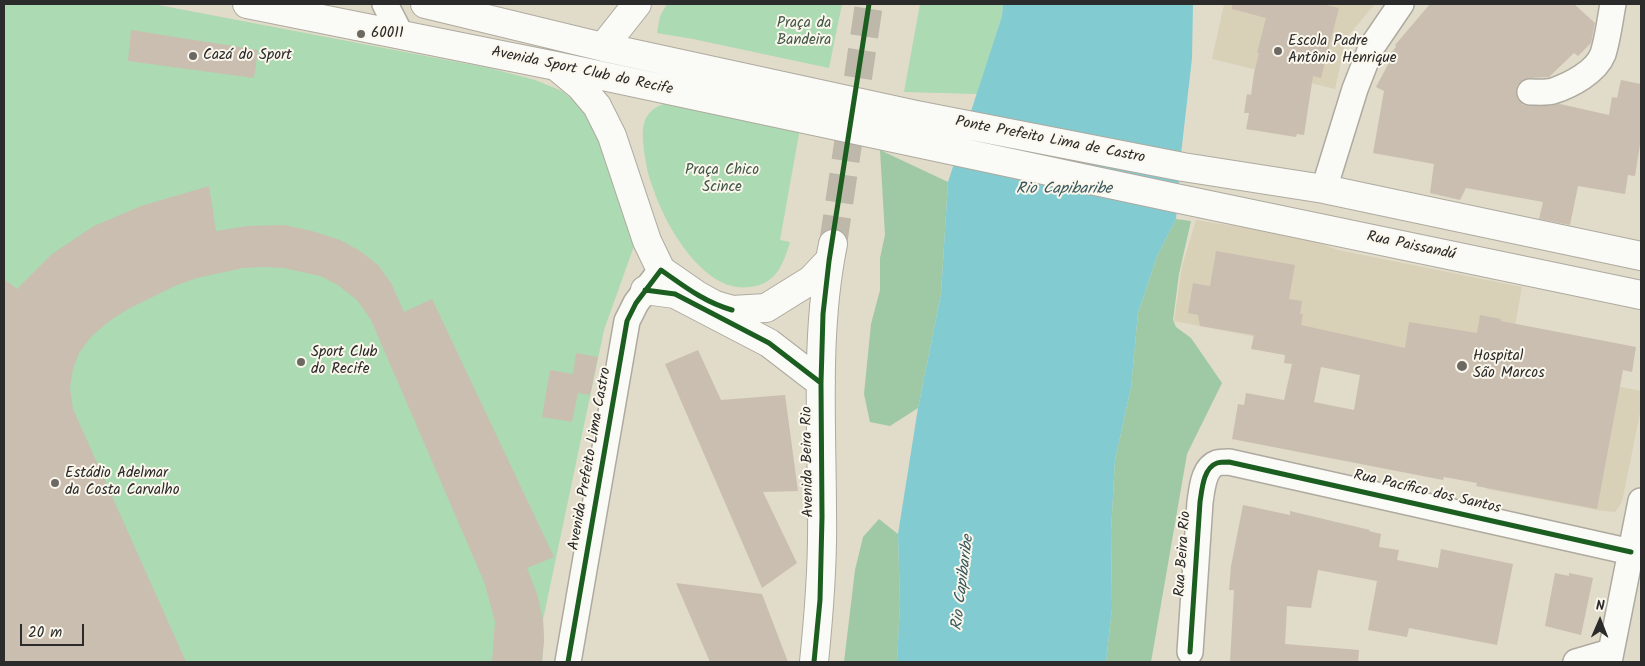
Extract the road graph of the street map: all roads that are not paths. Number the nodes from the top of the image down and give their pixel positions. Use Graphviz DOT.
graph roads {
  1 [pos="247,4"];
  2 [pos="385,4"];
  3 [pos="425,4"];
  4 [pos="637,4"];
  5 [pos="1401,4"];
  6 [pos="1613,4"];
  7 [pos="402,34"];
  8 [pos="603,47"];
  9 [pos="556,66"];
  10 [pos="1530,92"];
  11 [pos="916,115"];
  12 [pos="916,143"];
  13 [pos="1324,189"];
  14 [pos="1180,200"];
  15 [pos="1641,256"];
  16 [pos="653,280"];
  17 [pos="1641,295"];
  18 [pos="821,383"];
  19 [pos="1216,463"];
  20 [pos="1641,501"];
  21 [pos="1631,552"];
  22 [pos="1190,652"];
  23 [pos="1610,657"];
  24 [pos="568,662"];
  25 [pos="814,662"];
  26 [pos="1576,662"];
  1 -- 7 [label="main road, Avenida Sport Club do Recife"];
  2 -- 7 [label="street"];
  3 -- 8 [label="main road, Avenida Sport Club do Recife"];
  4 -- 8 [label="main road"];
  5 -- 13 [label="street"];
  6 -- 10 [label="street"];
  7 -- 9 [label="main road, Avenida Sport Club do Recife"];
  8 -- 11 [label="main road, Avenida Sport Club do Recife"];
  9 -- 12 [label="main road, Avenida Sport Club do Recife"];
  9 -- 16 [label="main road"];
  11 -- 13 [label="main road, Ponte Prefeito Lima de Castro"];
  12 -- 14 [label="main road, Ponte Prefeito Lima de Castro"];
  13 -- 15 [label="main road"];
  14 -- 17 [label="main road, Rua Paissandú"];
  16 -- 18 [label="main road"];
  16 -- 18 [label="main road, Avenida Beira Rio"];
  16 -- 24 [label="street, Avenida Prefeito Lima Castro"];
  18 -- 25 [label="main road, Avenida Beira Rio"];
  19 -- 21 [label="street, Rua Pacífico dos Santos"];
  19 -- 22 [label="street, Rua Beira Rio"];
  20 -- 21 [label="street"];
  21 -- 23 [label="street"];
  23 -- 26 [label="street"];
}
